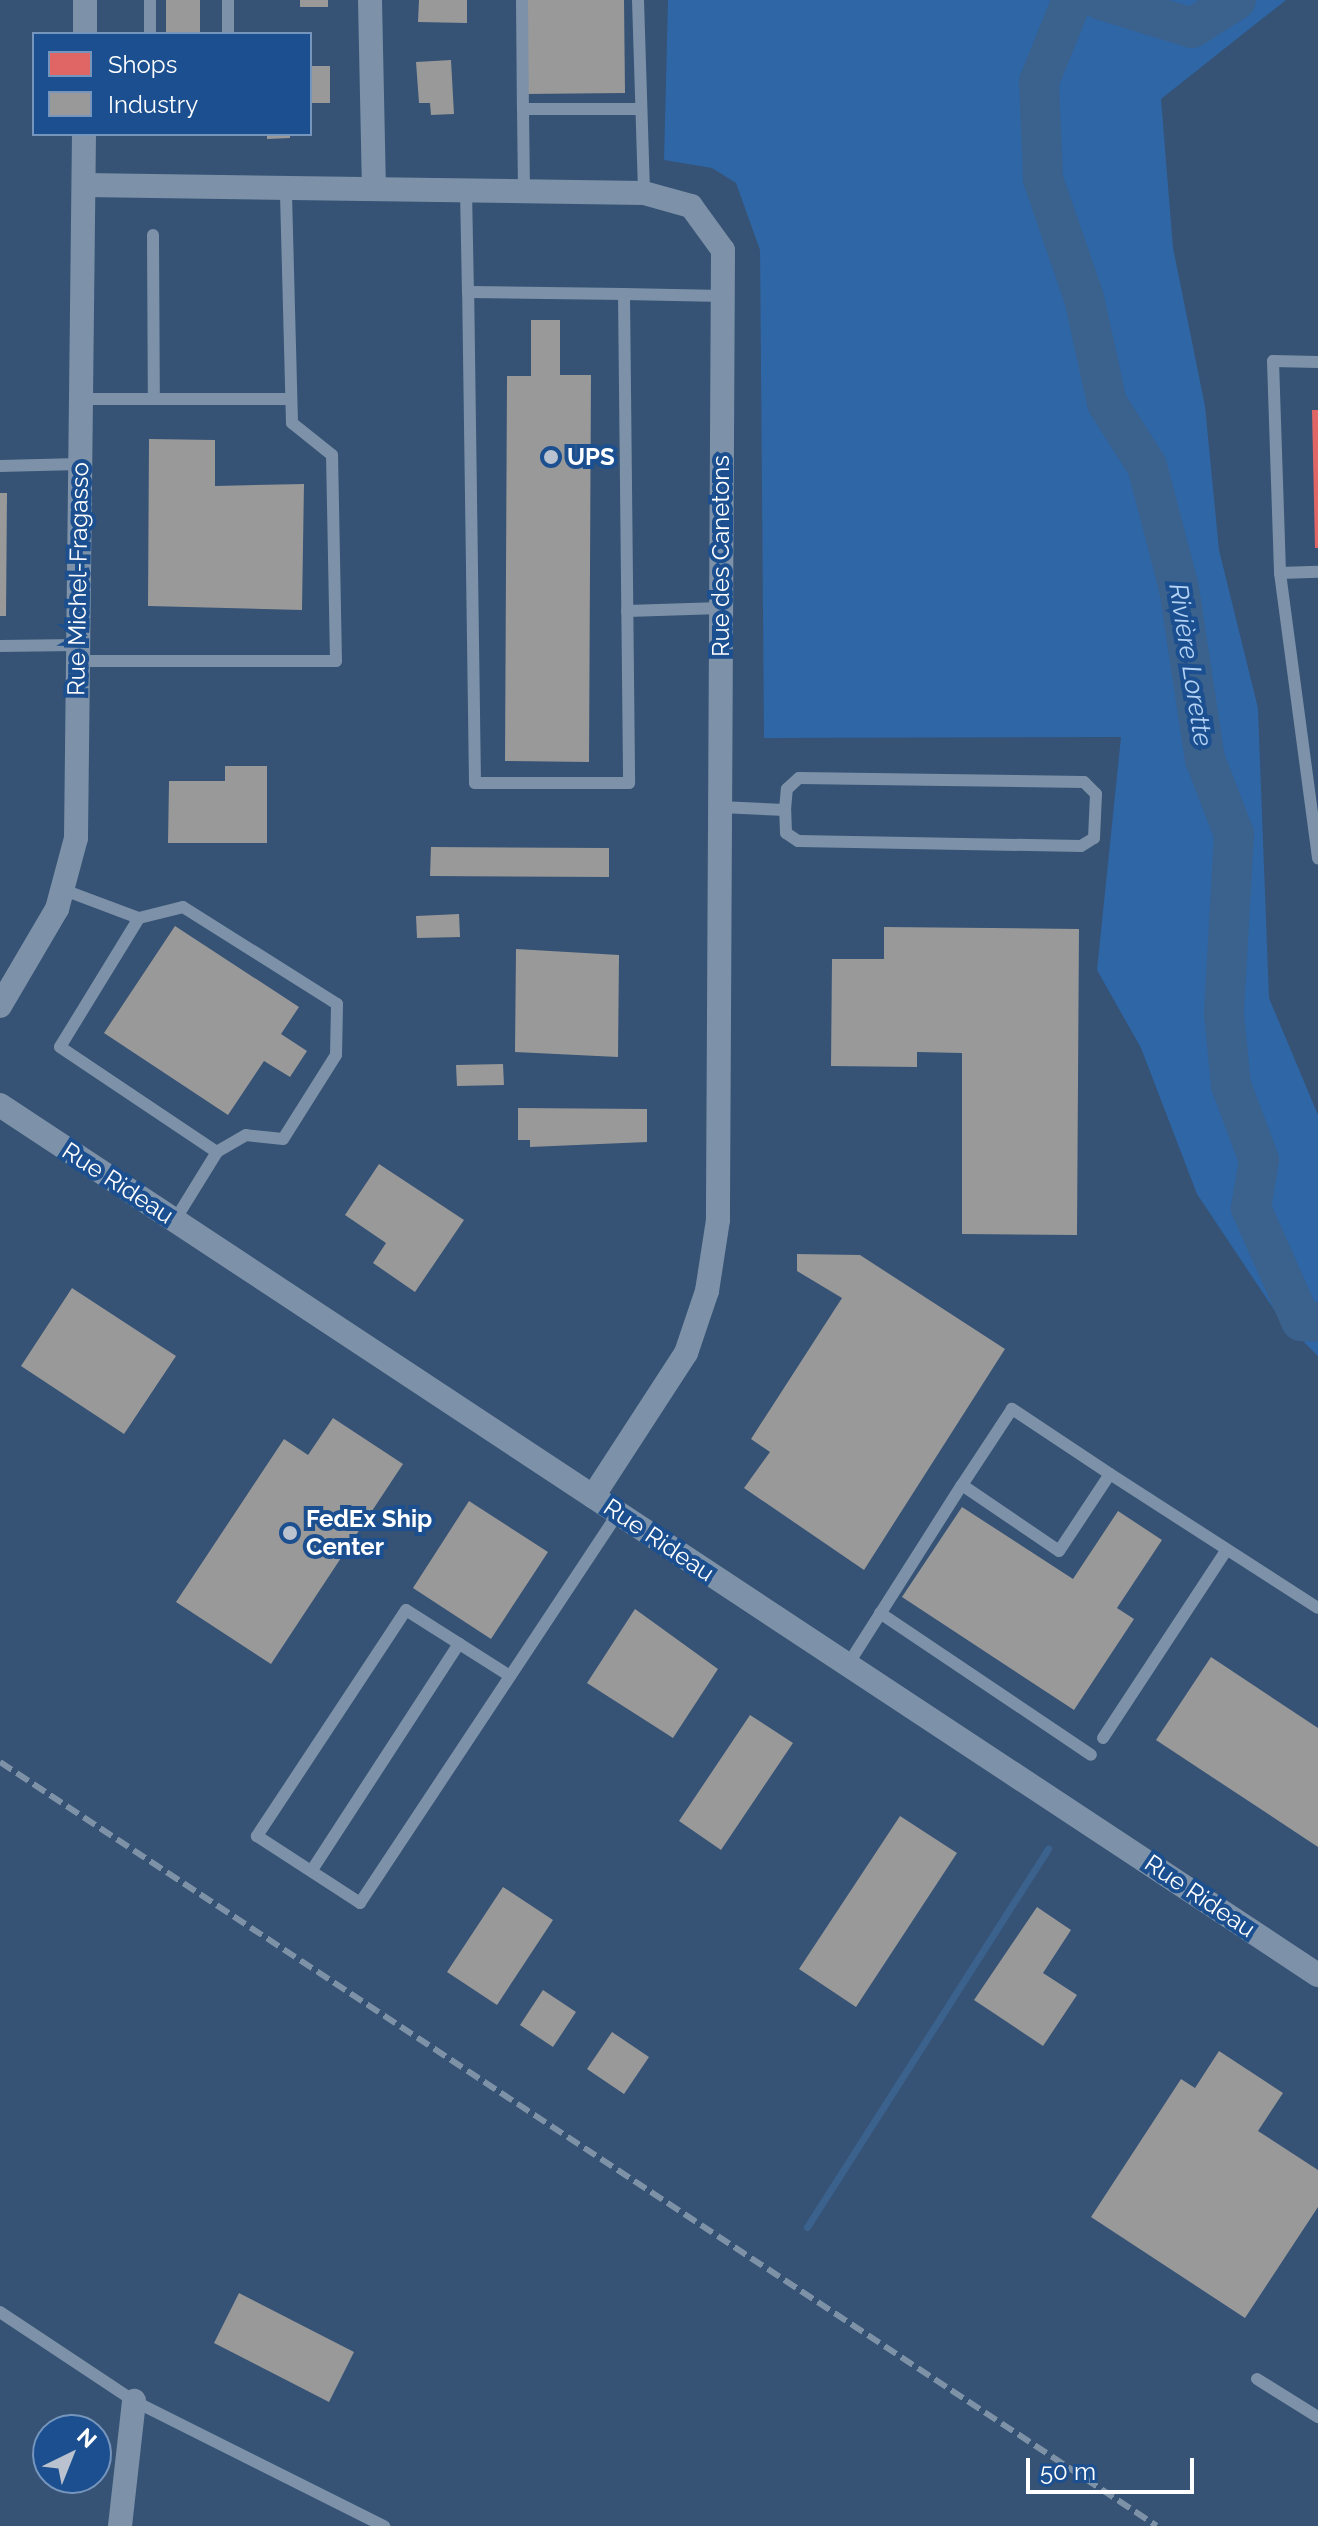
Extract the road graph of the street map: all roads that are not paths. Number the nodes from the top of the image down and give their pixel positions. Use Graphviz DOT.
graph roads {
  1 [pos="85,0"];
  2 [pos="150,0"];
  3 [pos="228,0"];
  4 [pos="370,0"];
  5 [pos="522,0"];
  6 [pos="638,0"];
  7 [pos="85,32"];
  8 [pos="150,32"];
  9 [pos="228,32"];
  10 [pos="523,109"];
  11 [pos="641,109"];
  12 [pos="84,136"];
  13 [pos="84,185"];
  14 [pos="286,187"];
  15 [pos="374,188"];
  16 [pos="466,190"];
  17 [pos="524,190"];
  18 [pos="644,193"];
  19 [pos="153,235"];
  20 [pos="468,292"];
  21 [pos="624,294"];
  22 [pos="723,296"];
  23 [pos="1318,362"];
  24 [pos="80,399"];
  25 [pos="154,399"];
  26 [pos="291,399"];
  27 [pos="79,464"];
  28 [pos="0,466"];
  29 [pos="1318,572"];
  30 [pos="1280,573"];
  31 [pos="721,608"];
  32 [pos="627,611"];
  33 [pos="0,646"];
  34 [pos="77,653"];
  35 [pos="720,807"];
  36 [pos="785,810"];
  37 [pos="1318,858"];
  38 [pos="64,890"];
  39 [pos="139,918"];
  40 [pos="0,1006"];
  41 [pos="0,1105"];
  42 [pos="217,1152"];
  43 [pos="175,1220"];
  44 [pos="1110,1474"];
  45 [pos="962,1485"];
  46 [pos="593,1496"];
  47 [pos="618,1513"];
  48 [pos="1226,1551"];
  49 [pos="1318,1608"];
  50 [pos="880,1613"];
  51 [pos="459,1644"];
  52 [pos="847,1666"];
  53 [pos="510,1676"];
  54 [pos="1103,1738"];
  55 [pos="1091,1755"];
  56 [pos="312,1870"];
  57 [pos="1318,1975"];
  58 [pos="0,2312"];
  59 [pos="1257,2379"];
  60 [pos="134,2401"];
  61 [pos="1318,2417"];
  62 [pos="120,2526"];
  63 [pos="384,2526"];
  1 -- 7 [label="street"];
  2 -- 8 [label="lane"];
  3 -- 9 [label="lane"];
  4 -- 15 [label="street"];
  5 -- 10 [label="lane"];
  6 -- 11 [label="lane"];
  10 -- 11 [label="lane"];
  10 -- 17 [label="lane"];
  11 -- 18 [label="lane"];
  12 -- 13 [label="street, Rue Michel-Fragasso"];
  13 -- 14 [label="street, Rue des Canetons"];
  13 -- 24 [label="street, Rue Michel-Fragasso"];
  14 -- 15 [label="street, Rue des Canetons"];
  14 -- 26 [label="lane"];
  15 -- 16 [label="street, Rue des Canetons"];
  16 -- 17 [label="street, Rue des Canetons"];
  16 -- 20 [label="lane"];
  17 -- 18 [label="street, Rue des Canetons"];
  18 -- 22 [label="street, Rue des Canetons"];
  19 -- 25 [label="lane"];
  20 -- 21 [label="lane"];
  20 -- 32 [label="lane"];
  21 -- 22 [label="lane"];
  21 -- 32 [label="lane"];
  22 -- 31 [label="street, Rue des Canetons"];
  23 -- 30 [label="lane"];
  24 -- 25 [label="lane"];
  24 -- 27 [label="street, Rue Michel-Fragasso"];
  25 -- 26 [label="lane"];
  26 -- 34 [label="lane"];
  27 -- 28 [label="lane"];
  27 -- 34 [label="street, Rue Michel-Fragasso"];
  29 -- 30 [label="lane"];
  30 -- 37 [label="lane"];
  31 -- 32 [label="lane"];
  31 -- 35 [label="street, Rue des Canetons"];
  33 -- 34 [label="lane"];
  34 -- 38 [label="street, Rue Michel-Fragasso"];
  35 -- 36 [label="lane"];
  35 -- 46 [label="street, Rue des Canetons"];
  36 -- 36 [label="lane"];
  38 -- 39 [label="lane"];
  38 -- 40 [label="street, Rue Michel-Fragasso"];
  39 -- 42 [label="lane"];
  39 -- 42 [label="lane"];
  41 -- 43 [label="street, Rue Rideau"];
  42 -- 43 [label="lane"];
  43 -- 46 [label="street, Rue Rideau"];
  44 -- 45 [label="lane"];
  44 -- 45 [label="lane"];
  44 -- 48 [label="lane"];
  45 -- 50 [label="lane"];
  46 -- 47 [label="street, Rue Rideau"];
  47 -- 52 [label="street, Rue Rideau"];
  47 -- 53 [label="lane"];
  48 -- 49 [label="lane"];
  48 -- 54 [label="lane"];
  50 -- 52 [label="lane"];
  50 -- 55 [label="lane"];
  51 -- 53 [label="lane"];
  51 -- 56 [label="lane"];
  51 -- 56 [label="lane"];
  52 -- 57 [label="street, Rue Rideau"];
  53 -- 56 [label="lane"];
  58 -- 60 [label="lane"];
  59 -- 61 [label="lane"];
  60 -- 62 [label="street"];
  60 -- 63 [label="lane"];
}
